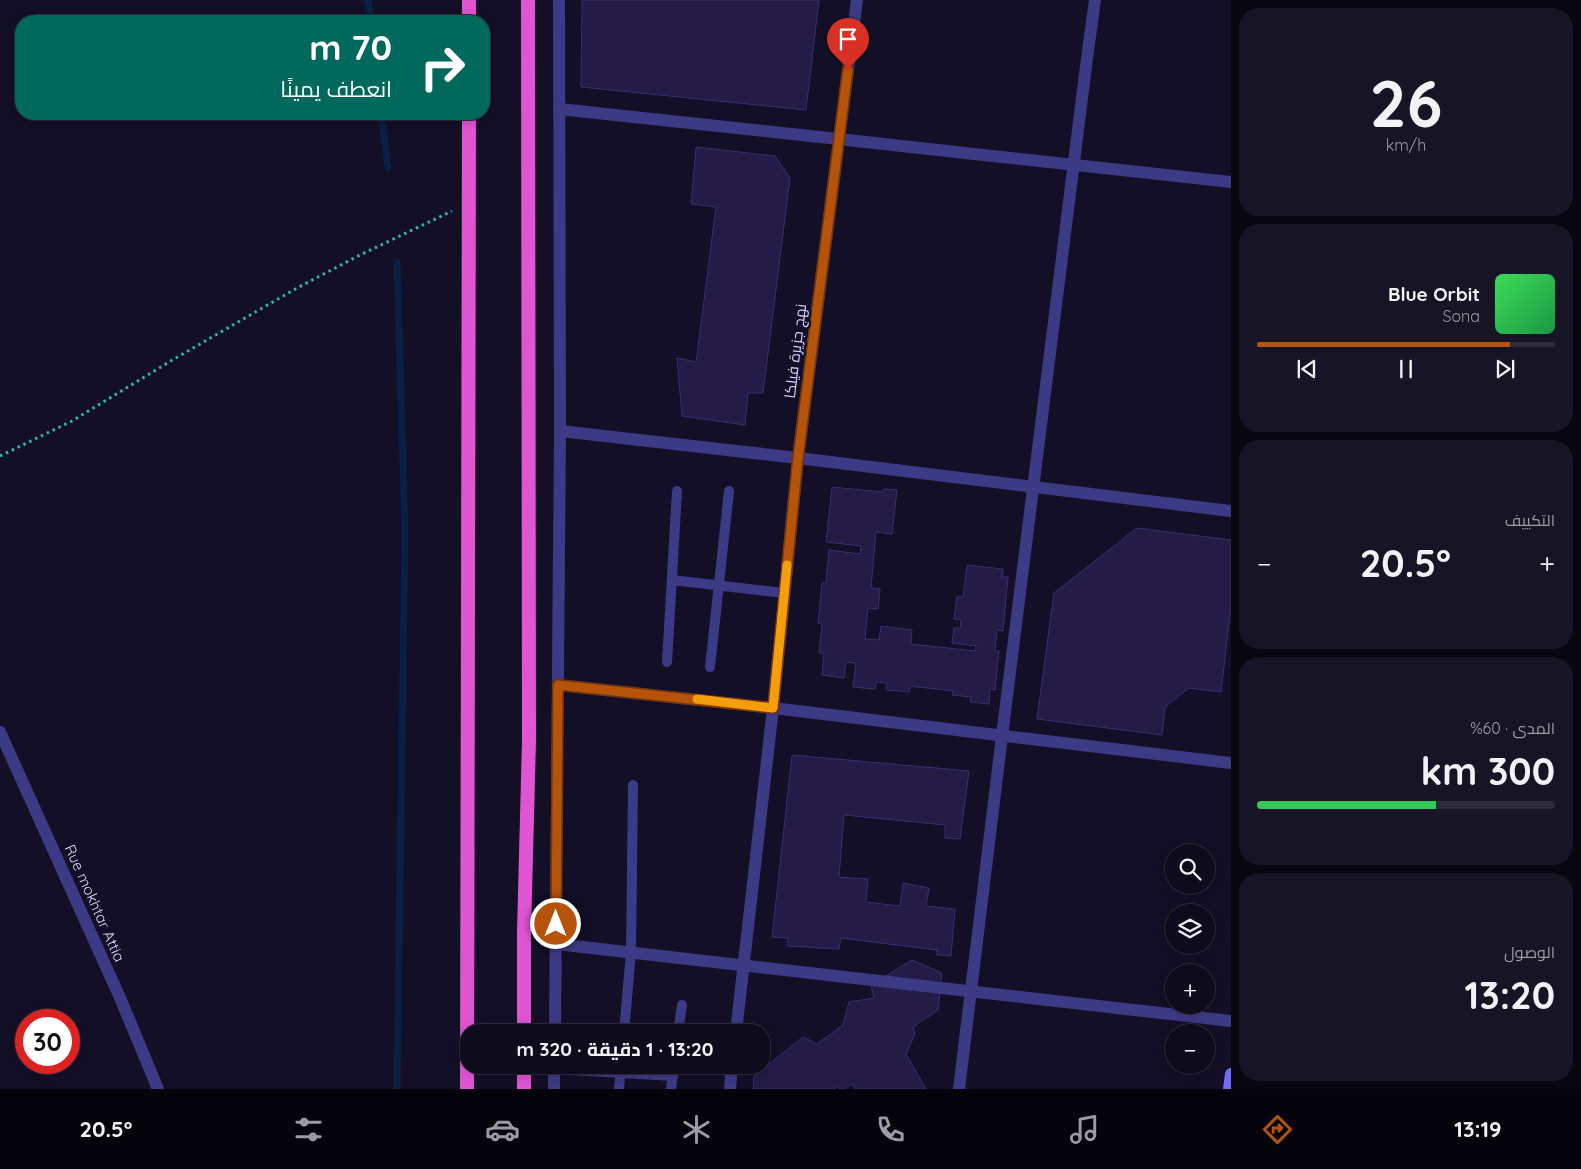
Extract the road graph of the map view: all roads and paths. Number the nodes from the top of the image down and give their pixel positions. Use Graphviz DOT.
graph roads {
  1 [pos="469,0"];
  2 [pos="528,0"];
  3 [pos="559,0"];
  4 [pos="857,0"];
  5 [pos="1095,0"];
  6 [pos="469,15"];
  7 [pos="559,109"];
  8 [pos="469,120"];
  9 [pos="838,139"];
  10 [pos="1073,165"];
  11 [pos="1231,182"];
  12 [pos="469,202"];
  13 [pos="560,431"];
  14 [pos="0,456"];
  15 [pos="798,458"];
  16 [pos="1033,487"];
  17 [pos="729,490"];
  18 [pos="677,491"];
  19 [pos="1231,511"];
  20 [pos="672,580"];
  21 [pos="719,585"];
  22 [pos="784,593"];
  23 [pos="667,662"];
  24 [pos="710,667"];
  25 [pos="558,685"];
  26 [pos="773,708"];
  27 [pos="0,732"];
  28 [pos="1002,736"];
  29 [pos="1231,763"];
  30 [pos="633,785"];
  31 [pos="556,944"];
  32 [pos="631,952"];
  33 [pos="744,965"];
  34 [pos="971,991"];
  35 [pos="682,1005"];
  36 [pos="1231,1021"];
  37 [pos="524,1024"];
  38 [pos="555,1024"];
  39 [pos="625,1024"];
  40 [pos="679,1024"];
  41 [pos="737,1024"];
  42 [pos="524,1074"];
  43 [pos="554,1074"];
  44 [pos="620,1074"];
  45 [pos="673,1074"];
  46 [pos="731,1074"];
  47 [pos="1231,1074"];
  48 [pos="158,1089"];
  49 [pos="467,1089"];
  50 [pos="524,1089"];
  51 [pos="554,1089"];
  52 [pos="619,1089"];
  53 [pos="671,1089"];
  54 [pos="730,1089"];
  55 [pos="959,1089"];
  56 [pos="1229,1089"];
  1 -- 6 [label="highway"];
  2 -- 37 [label="highway"];
  3 -- 7 [label="street"];
  4 -- 9 [label="street, نهج جزيرة فيلكا"];
  5 -- 10 [label="street"];
  7 -- 9 [label="street"];
  7 -- 13 [label="street"];
  8 -- 12 [label="highway"];
  9 -- 10 [label="street"];
  9 -- 15 [label="street, نهج جزيرة فيلكا"];
  10 -- 11 [label="street"];
  10 -- 16 [label="street"];
  12 -- 14 [label="path"];
  12 -- 49 [label="highway"];
  13 -- 15 [label="street"];
  13 -- 25 [label="street"];
  15 -- 16 [label="street"];
  15 -- 22 [label="street, نهج جزيرة فيلكا"];
  16 -- 19 [label="street"];
  16 -- 28 [label="street"];
  17 -- 21 [label="lane"];
  18 -- 20 [label="lane"];
  20 -- 21 [label="lane"];
  20 -- 23 [label="lane"];
  21 -- 22 [label="lane"];
  21 -- 24 [label="lane"];
  22 -- 26 [label="street, نهج جزيرة فيلكا"];
  25 -- 26 [label="street"];
  25 -- 31 [label="street"];
  26 -- 28 [label="street"];
  26 -- 33 [label="street, نهج جزيرة فيلكا"];
  27 -- 48 [label="street, Rue mokhtar Attia"];
  28 -- 29 [label="street"];
  28 -- 34 [label="street"];
  30 -- 32 [label="lane"];
  31 -- 32 [label="street"];
  31 -- 38 [label="street"];
  32 -- 33 [label="street"];
  32 -- 39 [label="lane"];
  33 -- 34 [label="street"];
  33 -- 41 [label="street, نهج جزيرة فيلكا"];
  34 -- 36 [label="street"];
  34 -- 55 [label="street"];
  35 -- 40 [label="lane"];
  42 -- 50 [label="highway"];
  43 -- 51 [label="street"];
  44 -- 52 [label="lane"];
  45 -- 53 [label="lane"];
  46 -- 54 [label="street"];
  47 -- 56 [label="main road"];
}
